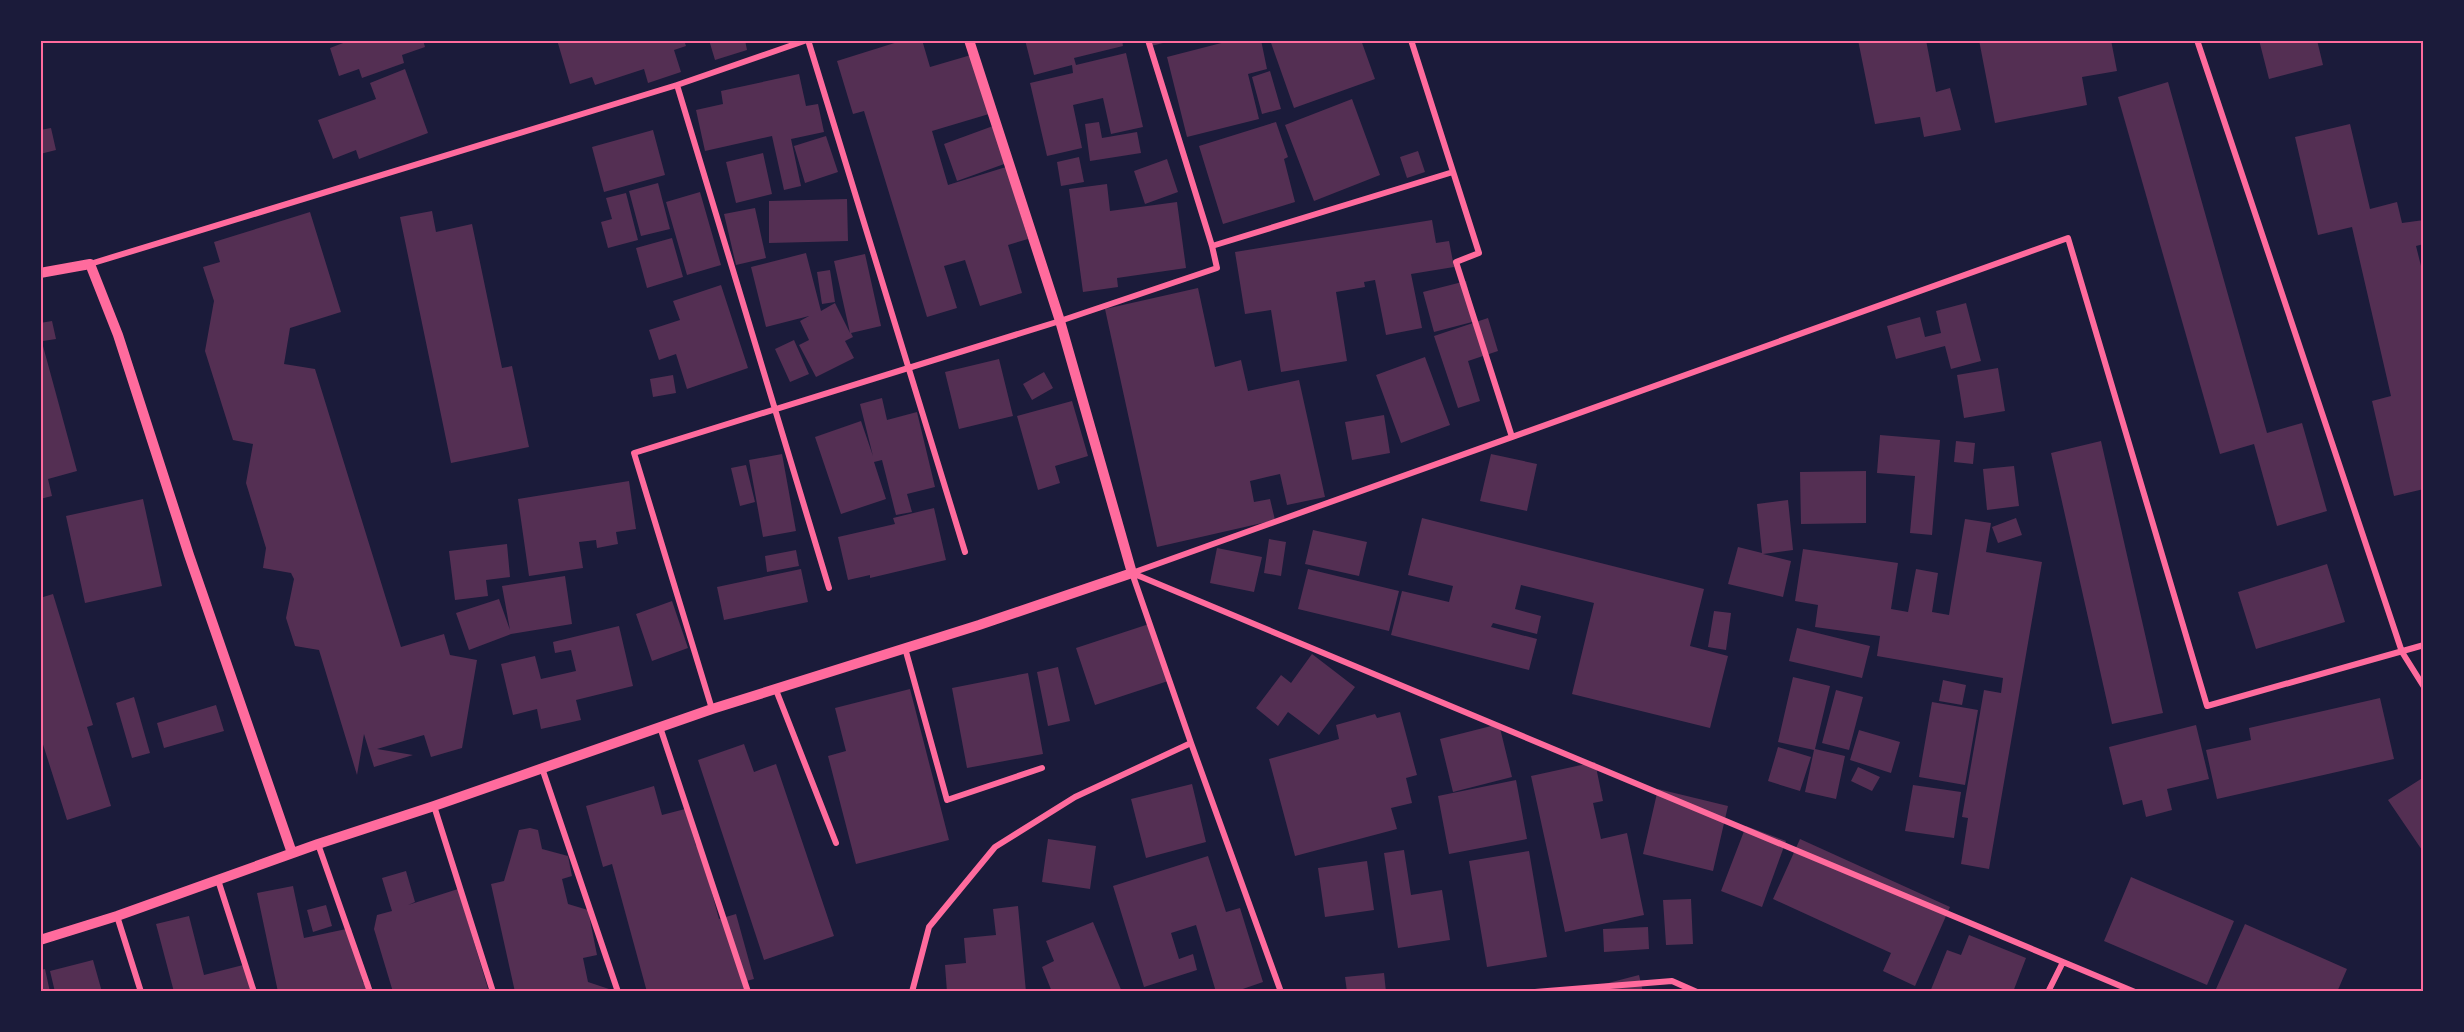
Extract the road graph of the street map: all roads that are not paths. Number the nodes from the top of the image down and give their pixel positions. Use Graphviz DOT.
graph roads {
  1 [pos="808,40"];
  2 [pos="969,40"];
  3 [pos="1148,40"];
  4 [pos="1411,40"];
  5 [pos="2197,40"];
  6 [pos="677,85"];
  7 [pos="1453,172"];
  8 [pos="1212,246"];
  9 [pos="90,264"];
  10 [pos="40,273"];
  11 [pos="1060,321"];
  12 [pos="908,366"];
  13 [pos="774,409"];
  14 [pos="1512,437"];
  15 [pos="965,552"];
  16 [pos="1132,573"];
  17 [pos="828,588"];
  18 [pos="2424,645"];
  19 [pos="905,648"];
  20 [pos="2402,652"];
  21 [pos="2424,687"];
  22 [pos="776,690"];
  23 [pos="712,709"];
  24 [pos="660,727"];
  25 [pos="1191,743"];
  26 [pos="542,768"];
  27 [pos="1042,768"];
  28 [pos="434,807"];
  29 [pos="836,843"];
  30 [pos="318,844"];
  31 [pos="292,853"];
  32 [pos="218,880"];
  33 [pos="117,916"];
  34 [pos="40,940"];
  35 [pos="2064,962"];
  36 [pos="141,992"];
  37 [pos="254,992"];
  38 [pos="370,992"];
  39 [pos="493,992"];
  40 [pos="618,992"];
  41 [pos="748,992"];
  42 [pos="912,992"];
  43 [pos="1281,992"];
  44 [pos="1535,992"];
  45 [pos="1697,992"];
  46 [pos="2048,992"];
  47 [pos="2135,992"];
  1 -- 6 [label="street"];
  1 -- 12 [label="street"];
  2 -- 11 [label="street"];
  3 -- 8 [label="street"];
  4 -- 7 [label="street"];
  5 -- 20 [label="street"];
  6 -- 9 [label="street"];
  6 -- 13 [label="street"];
  7 -- 8 [label="street"];
  7 -- 14 [label="street"];
  8 -- 11 [label="street"];
  9 -- 10 [label="street"];
  9 -- 31 [label="street"];
  11 -- 12 [label="street"];
  11 -- 16 [label="street"];
  12 -- 13 [label="street"];
  12 -- 15 [label="street"];
  13 -- 17 [label="street"];
  13 -- 23 [label="street"];
  14 -- 16 [label="street"];
  14 -- 20 [label="street"];
  16 -- 19 [label="street"];
  16 -- 25 [label="street"];
  16 -- 35 [label="street"];
  18 -- 20 [label="street"];
  19 -- 22 [label="street"];
  19 -- 27 [label="street"];
  20 -- 21 [label="street"];
  22 -- 23 [label="street"];
  22 -- 29 [label="street"];
  23 -- 24 [label="street"];
  24 -- 26 [label="street"];
  24 -- 41 [label="street"];
  25 -- 42 [label="street"];
  25 -- 43 [label="street"];
  26 -- 28 [label="street"];
  26 -- 40 [label="street"];
  28 -- 30 [label="street"];
  28 -- 39 [label="street"];
  30 -- 31 [label="street"];
  30 -- 38 [label="street"];
  31 -- 32 [label="street"];
  32 -- 33 [label="street"];
  32 -- 37 [label="street"];
  33 -- 34 [label="street"];
  33 -- 36 [label="street"];
  35 -- 46 [label="street"];
  35 -- 47 [label="street"];
  44 -- 45 [label="street"];
}
